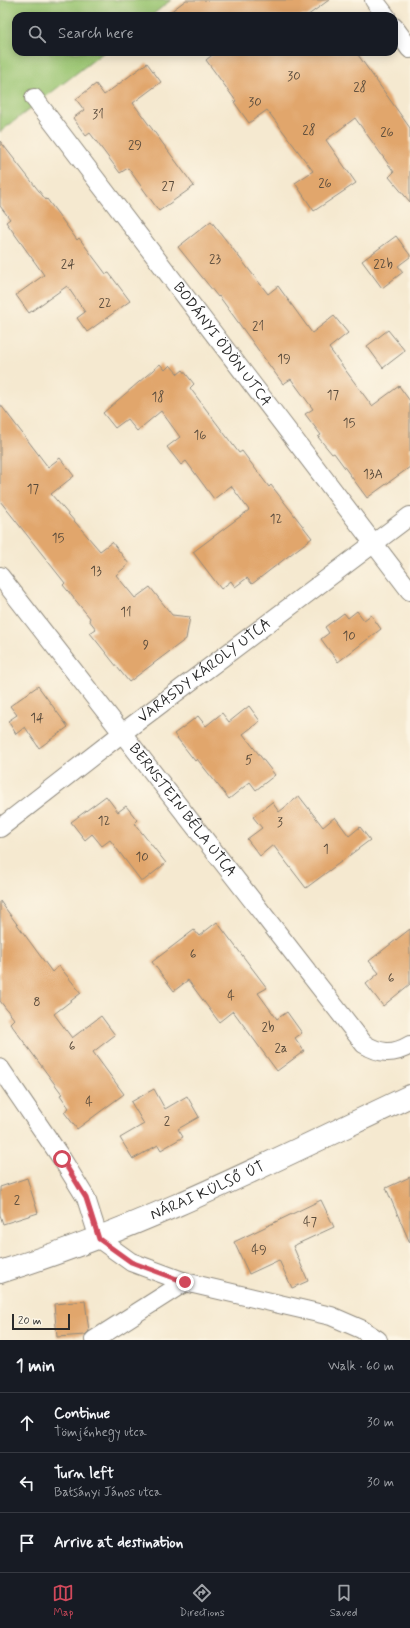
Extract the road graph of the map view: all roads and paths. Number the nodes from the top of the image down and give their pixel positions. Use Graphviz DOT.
graph roads {
  1 [pos="374,0"];
  2 [pos="383,12"];
  3 [pos="398,32"];
  4 [pos="410,49"];
  5 [pos="34,98"];
  6 [pos="410,516"];
  7 [pos="374,544"];
  8 [pos="0,576"];
  9 [pos="410,591"];
  10 [pos="121,734"];
  11 [pos="0,828"];
  12 [pos="410,1045"];
  13 [pos="0,1068"];
  14 [pos="410,1096"];
  15 [pos="99,1239"];
  16 [pos="0,1272"];
  17 [pos="185,1282"];
  18 [pos="94,1340"];
  19 [pos="378,1340"];
  1 -- 2 [label="street"];
  3 -- 4 [label="street"];
  5 -- 7 [label="street, BODÁNYI ÖDÖN UTCA"];
  6 -- 7 [label="street, VARASDY KÁROLY UTCA"];
  7 -- 9 [label="street, BODÁNYI ÖDÖN UTCA"];
  7 -- 10 [label="street, VARASDY KÁROLY UTCA"];
  8 -- 10 [label="street, BERNSTEIN BÉLA UTCA"];
  10 -- 11 [label="street, VARASDY KÁROLY UTCA"];
  10 -- 12 [label="street, BERNSTEIN BÉLA UTCA"];
  13 -- 15 [label="street"];
  14 -- 15 [label="street, NÁRAI KÜLSŐ ÚT"];
  15 -- 16 [label="street, NÁRAI KÜLSŐ ÚT"];
  15 -- 17 [label="street"];
  17 -- 18 [label="street"];
  17 -- 19 [label="street"];
}
